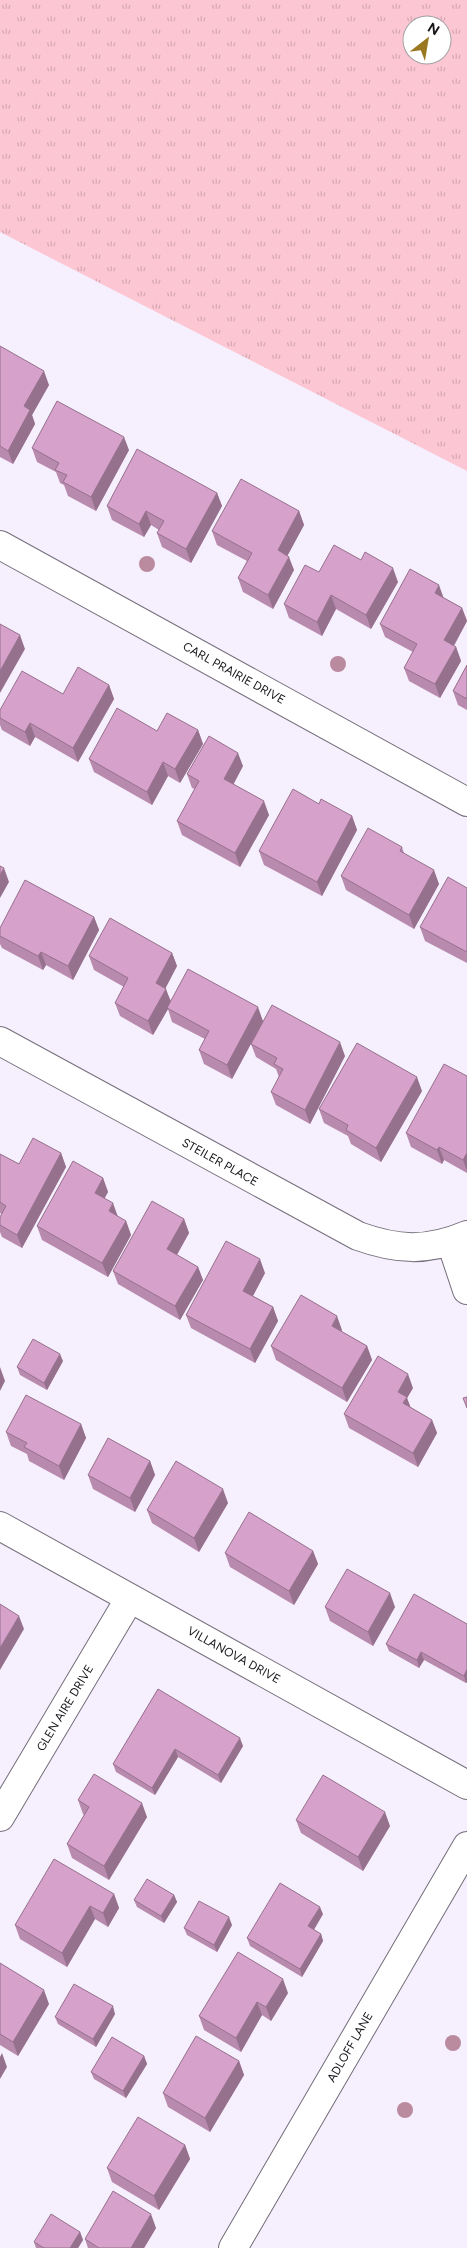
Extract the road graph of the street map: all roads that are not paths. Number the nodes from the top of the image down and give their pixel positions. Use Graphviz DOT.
graph roads {
  1 [pos="0,545"];
  2 [pos="467,802"];
  3 [pos="0,1041"];
  4 [pos="459,1239"];
  5 [pos="467,1290"];
  6 [pos="0,1526"];
  7 [pos="130,1598"];
  8 [pos="467,1785"];
  9 [pos="0,1817"];
  10 [pos="467,1846"];
  11 [pos="233,2248"];
  1 -- 2 [label="street, CARL PRAIRIE DRIVE"];
  3 -- 4 [label="street, STEILER PLACE"];
  4 -- 5 [label="street"];
  6 -- 7 [label="street, VILLANOVA DRIVE"];
  7 -- 8 [label="street, VILLANOVA DRIVE"];
  7 -- 9 [label="street, GLEN AIRE DRIVE"];
  10 -- 11 [label="street, ADLOFF LANE"];
}
